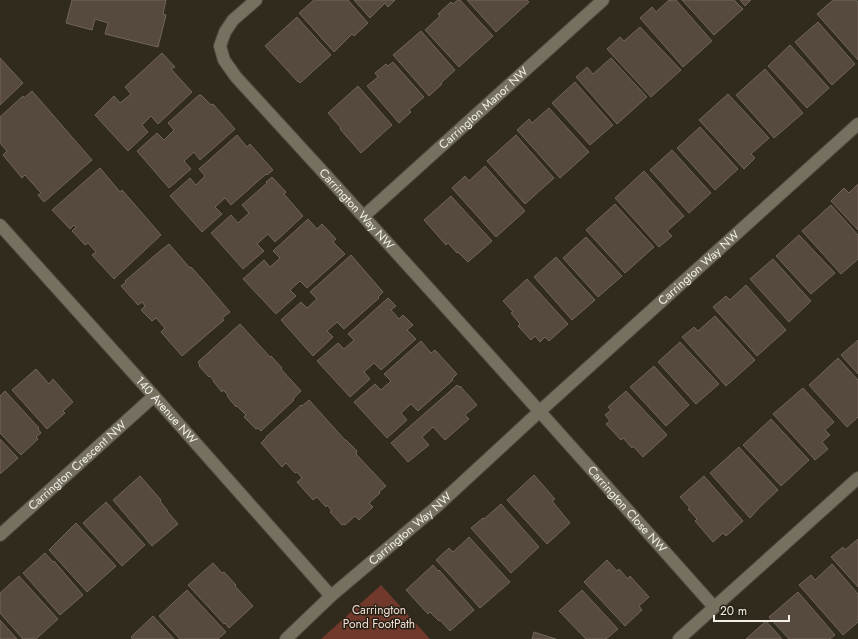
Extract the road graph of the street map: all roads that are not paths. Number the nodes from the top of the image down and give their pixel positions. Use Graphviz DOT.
graph roads {
  1 [pos="256,0"];
  2 [pos="603,0"];
  3 [pos="858,124"];
  4 [pos="364,216"];
  5 [pos="0,225"];
  6 [pos="154,396"];
  7 [pos="540,411"];
  8 [pos="858,478"];
  9 [pos="0,535"];
  10 [pos="331,596"];
  11 [pos="714,607"];
  12 [pos="286,639"];
  13 [pos="679,639"];
  1 -- 4 [label="street, Carrington Way NW"];
  2 -- 4 [label="street, Carrington Manor NW"];
  3 -- 7 [label="street, Carrington Way NW"];
  4 -- 7 [label="street, Carrington Way NW"];
  5 -- 6 [label="street, 140 Avenue NW"];
  6 -- 9 [label="street, Carrington Crescent NW"];
  6 -- 10 [label="street, 140 Avenue NW"];
  7 -- 10 [label="street, Carrington Way NW"];
  7 -- 11 [label="street, Carrington Close NW"];
  8 -- 11 [label="street"];
  10 -- 12 [label="street"];
  11 -- 13 [label="street"];
}
